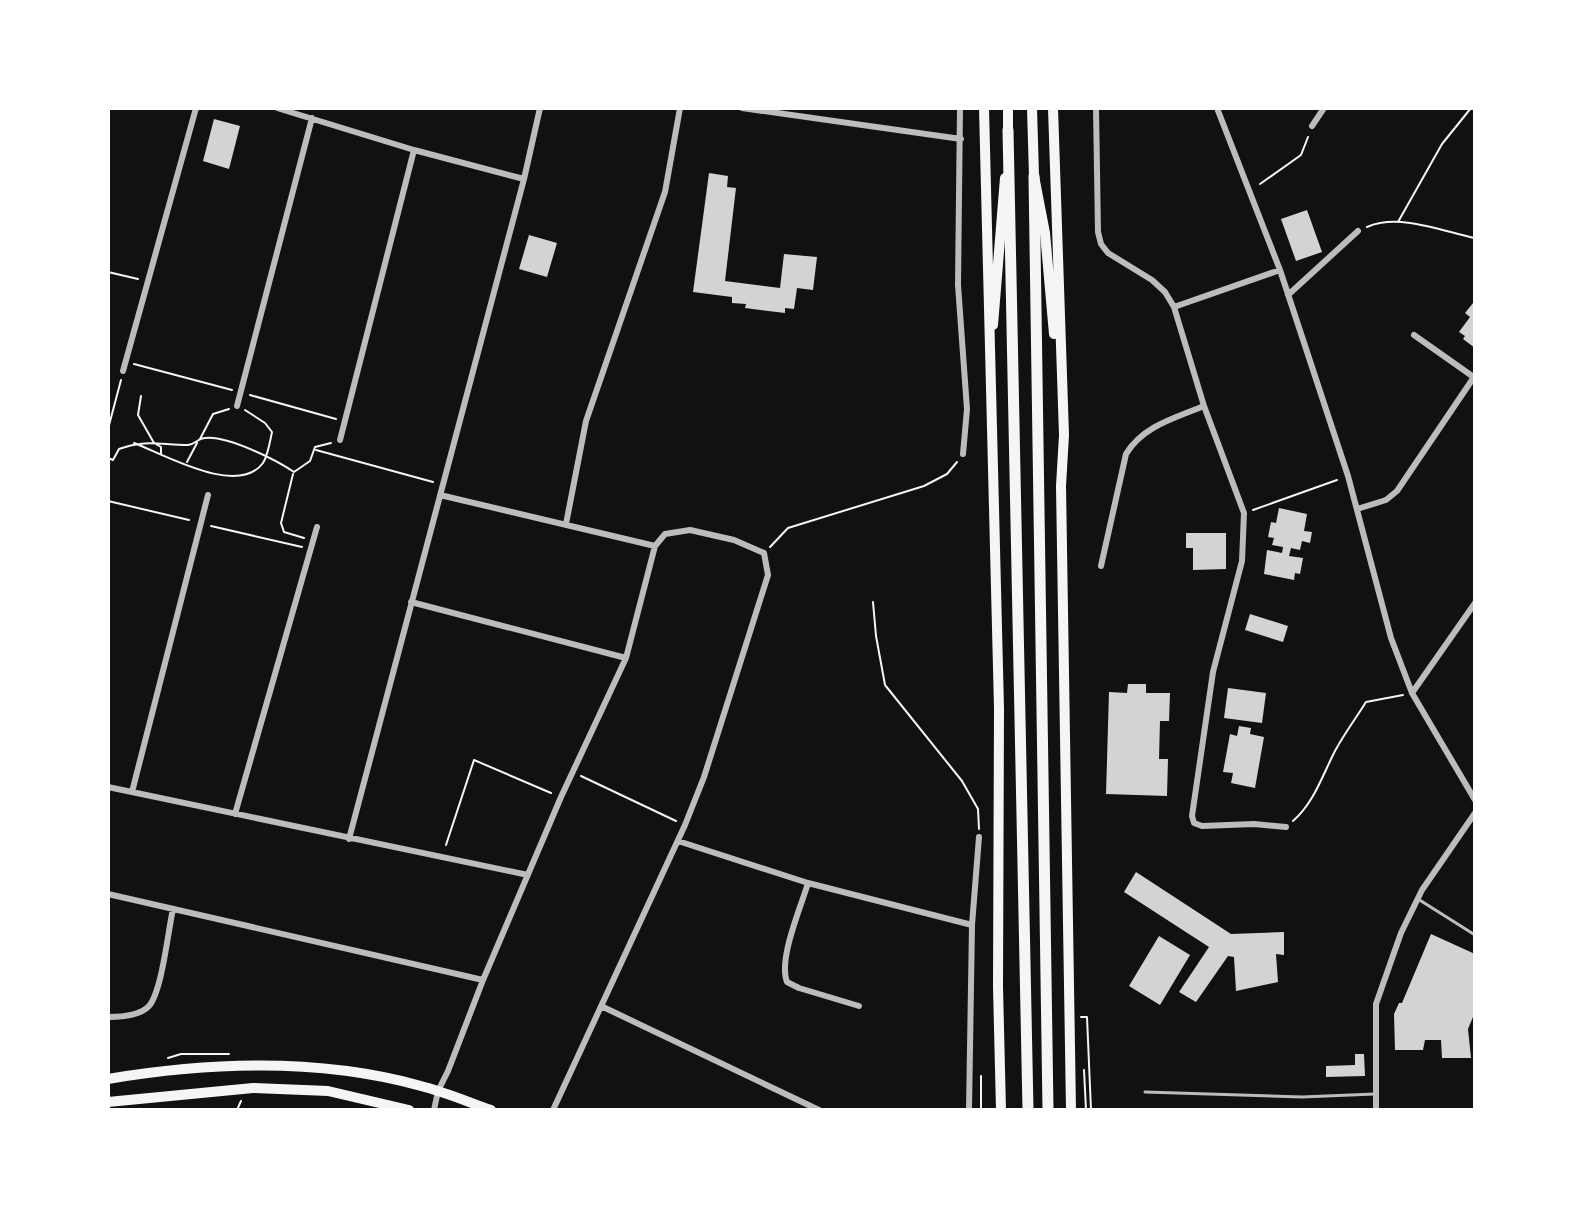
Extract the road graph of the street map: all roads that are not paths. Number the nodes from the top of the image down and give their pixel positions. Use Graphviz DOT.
graph roads {
  1 [pos="196,108"];
  2 [pos="277,108"];
  3 [pos="540,108"];
  4 [pos="680,108"];
  5 [pos="742,108"];
  6 [pos="960,108"];
  7 [pos="984,108"];
  8 [pos="1008,108"];
  9 [pos="1032,108"];
  10 [pos="1053,108"];
  11 [pos="1096,108"];
  12 [pos="1217,108"];
  13 [pos="1324,108"];
  14 [pos="312,118"];
  15 [pos="1312,126"];
  16 [pos="1008,130"];
  17 [pos="961,139"];
  18 [pos="414,150"];
  19 [pos="1034,176"];
  20 [pos="524,179"];
  21 [pos="1358,231"];
  22 [pos="1280,270"];
  23 [pos="1288,295"];
  24 [pos="1174,307"];
  25 [pos="1414,335"];
  26 [pos="123,371"];
  27 [pos="989,375"];
  28 [pos="1474,378"];
  29 [pos="237,406"];
  30 [pos="1204,406"];
  31 [pos="1064,435"];
  32 [pos="340,440"];
  33 [pos="963,454"];
  34 [pos="208,495"];
  35 [pos="440,495"];
  36 [pos="1357,509"];
  37 [pos="566,524"];
  38 [pos="317,527"];
  39 [pos="655,546"];
  40 [pos="1101,566"];
  41 [pos="411,602"];
  42 [pos="1475,603"];
  43 [pos="626,658"];
  44 [pos="1412,693"];
  45 [pos="108,787"];
  46 [pos="132,792"];
  47 [pos="1475,800"];
  48 [pos="1475,813"];
  49 [pos="235,814"];
  50 [pos="1467,826"];
  51 [pos="1286,827"];
  52 [pos="1475,834"];
  53 [pos="979,837"];
  54 [pos="349,839"];
  55 [pos="678,841"];
  56 [pos="528,875"];
  57 [pos="808,883"];
  58 [pos="108,894"];
  59 [pos="1418,899"];
  60 [pos="173,909"];
  61 [pos="972,925"];
  62 [pos="1475,935"];
  63 [pos="483,980"];
  64 [pos="601,1006"];
  65 [pos="859,1006"];
  66 [pos="108,1017"];
  67 [pos="108,1079"];
  68 [pos="438,1091"];
  69 [pos="1145,1092"];
  70 [pos="1375,1094"];
  71 [pos="108,1102"];
  72 [pos="409,1110"];
  73 [pos="434,1110"];
  74 [pos="491,1110"];
  75 [pos="553,1110"];
  76 [pos="819,1110"];
  77 [pos="969,1110"];
  78 [pos="1001,1110"];
  79 [pos="1028,1110"];
  80 [pos="1048,1110"];
  81 [pos="1071,1110"];
  82 [pos="1376,1110"];
  1 -- 26 [label="street"];
  2 -- 14 [label="street"];
  3 -- 20 [label="street"];
  4 -- 37 [label="street"];
  5 -- 17 [label="street"];
  6 -- 17 [label="street"];
  7 -- 27 [label="main road"];
  8 -- 16 [label="main road"];
  9 -- 19 [label="main road"];
  10 -- 31 [label="main road"];
  11 -- 24 [label="street"];
  12 -- 22 [label="street"];
  13 -- 15 [label="street"];
  14 -- 18 [label="street"];
  14 -- 29 [label="street"];
  16 -- 27 [label="main road"];
  16 -- 79 [label="highway"];
  17 -- 33 [label="street"];
  18 -- 20 [label="street"];
  18 -- 32 [label="street"];
  19 -- 31 [label="main road"];
  19 -- 80 [label="highway"];
  20 -- 35 [label="street"];
  21 -- 23 [label="street"];
  22 -- 23 [label="street"];
  22 -- 24 [label="street"];
  23 -- 36 [label="street"];
  24 -- 30 [label="street"];
  25 -- 28 [label="street"];
  27 -- 78 [label="main road"];
  28 -- 36 [label="street"];
  30 -- 40 [label="street"];
  30 -- 51 [label="street"];
  31 -- 81 [label="main road"];
  34 -- 46 [label="street"];
  35 -- 37 [label="street"];
  35 -- 41 [label="street"];
  36 -- 44 [label="street"];
  37 -- 39 [label="street"];
  38 -- 49 [label="street"];
  39 -- 43 [label="street"];
  39 -- 55 [label="street"];
  41 -- 43 [label="street"];
  41 -- 54 [label="street"];
  42 -- 44 [label="street"];
  43 -- 56 [label="street"];
  44 -- 47 [label="street"];
  45 -- 46 [label="street"];
  46 -- 49 [label="street"];
  48 -- 50 [label="street"];
  49 -- 54 [label="street"];
  50 -- 52 [label="street"];
  50 -- 59 [label="street"];
  53 -- 61 [label="street"];
  54 -- 56 [label="street"];
  55 -- 57 [label="street"];
  55 -- 64 [label="street"];
  56 -- 63 [label="street"];
  57 -- 61 [label="street"];
  57 -- 65 [label="street"];
  58 -- 60 [label="street"];
  59 -- 62 [label="lane"];
  59 -- 70 [label="street"];
  60 -- 63 [label="street"];
  60 -- 66 [label="street"];
  61 -- 77 [label="street"];
  63 -- 68 [label="street"];
  64 -- 75 [label="street"];
  64 -- 76 [label="street"];
  67 -- 68 [label="main road"];
  68 -- 73 [label="street"];
  68 -- 74 [label="main road"];
  69 -- 70 [label="lane"];
  70 -- 82 [label="street"];
  71 -- 72 [label="main road"];
}
